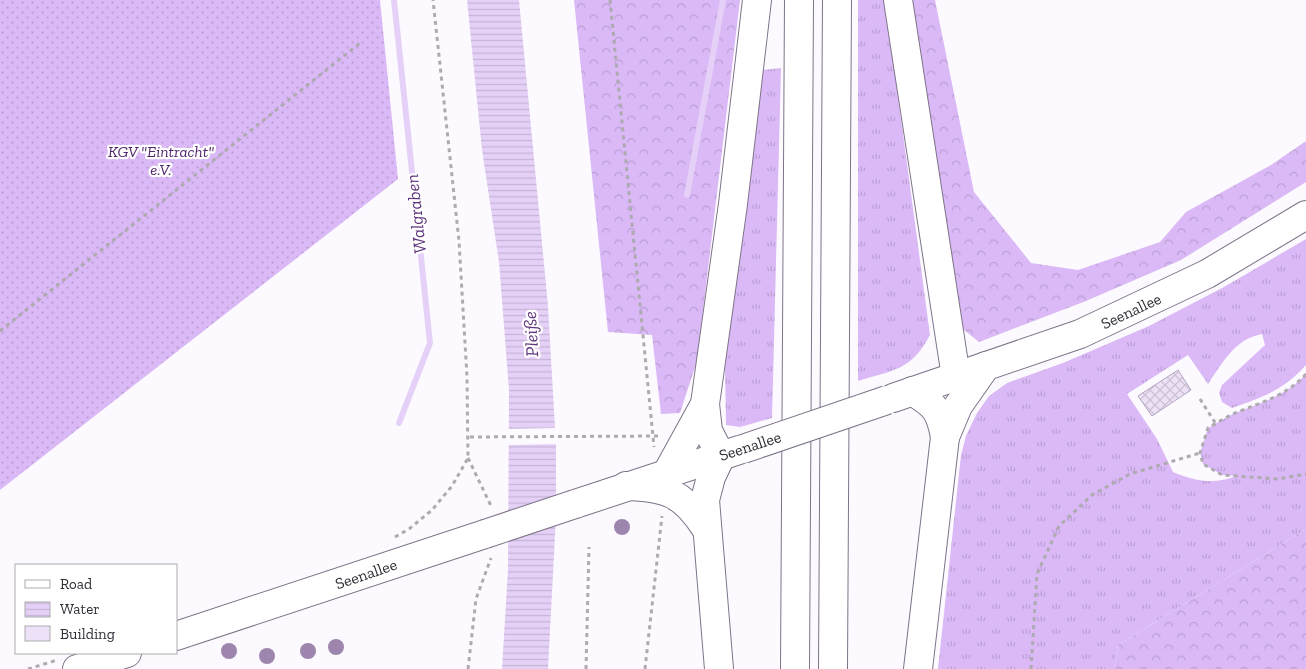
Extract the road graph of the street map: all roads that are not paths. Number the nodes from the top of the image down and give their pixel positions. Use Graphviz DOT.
graph roads {
  1 [pos="757,0"];
  2 [pos="799,0"];
  3 [pos="837,0"];
  4 [pos="898,0"];
  5 [pos="1306,215"];
  6 [pos="986,366"];
  7 [pos="956,376"];
  8 [pos="912,391"];
  9 [pos="705,404"];
  10 [pos="945,437"];
  11 [pos="732,452"];
  12 [pos="661,480"];
  13 [pos="706,527"];
  14 [pos="178,635"];
  15 [pos="123,654"];
  16 [pos="77,669"];
  17 [pos="719,669"];
  18 [pos="795,669"];
  19 [pos="833,669"];
  20 [pos="918,669"];
  1 -- 9 [label="main road"];
  2 -- 18 [label="main road"];
  3 -- 19 [label="main road"];
  4 -- 7 [label="main road"];
  5 -- 6 [label="main road, Seenallee"];
  6 -- 7 [label="main road, Seenallee"];
  6 -- 10 [label="main road"];
  7 -- 8 [label="main road, Seenallee"];
  8 -- 10 [label="main road"];
  8 -- 11 [label="main road, Seenallee, bridge"];
  9 -- 11 [label="main road"];
  9 -- 12 [label="main road"];
  10 -- 20 [label="main road"];
  11 -- 12 [label="main road, Seenallee"];
  11 -- 13 [label="main road"];
  12 -- 13 [label="main road"];
  12 -- 14 [label="main road, Seenallee, bridge"];
  13 -- 17 [label="main road"];
  15 -- 16 [label="main road"];
}
